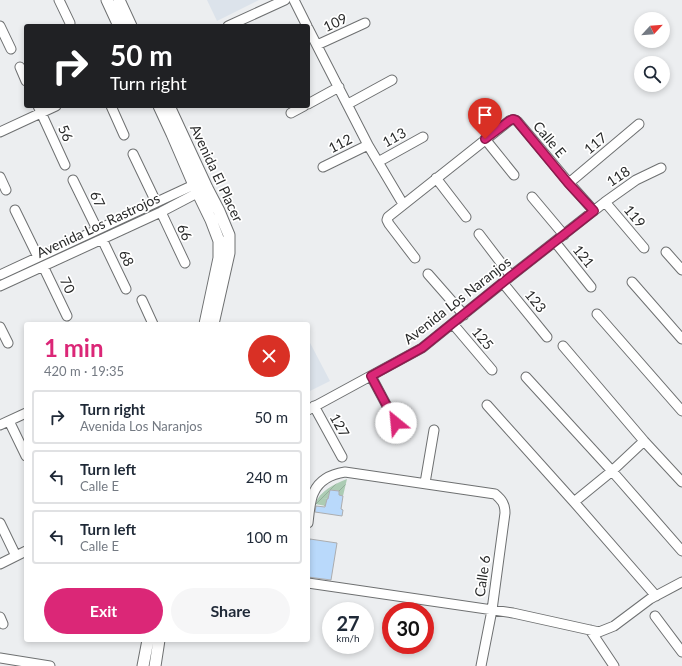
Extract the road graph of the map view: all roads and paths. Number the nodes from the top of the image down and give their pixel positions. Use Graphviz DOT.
graph roads {
  1 [pos="59,0"];
  2 [pos="107,0"];
  3 [pos="119,0"];
  4 [pos="285,0"];
  5 [pos="294,0"];
  6 [pos="70,23"];
  7 [pos="365,23"];
  8 [pos="118,24"];
  9 [pos="130,24"];
  10 [pos="232,24"];
  11 [pos="306,24"];
  12 [pos="0,26"];
  13 [pos="310,33"];
  14 [pos="317,46"];
  15 [pos="11,49"];
  16 [pos="20,67"];
  17 [pos="24,76"];
  18 [pos="392,80"];
  19 [pos="339,87"];
  20 [pos="310,103"];
  21 [pos="348,104"];
  22 [pos="112,108"];
  23 [pos="160,108"];
  24 [pos="170,108"];
  25 [pos="301,108"];
  26 [pos="40,109"];
  27 [pos="292,113"];
  28 [pos="639,124"];
  29 [pos="0,132"];
  30 [pos="124,134"];
  31 [pos="423,137"];
  32 [pos="485,139"];
  33 [pos="368,145"];
  34 [pos="133,154"];
  35 [pos="378,162"];
  36 [pos="65,165"];
  37 [pos="323,167"];
  38 [pos="661,168"];
  39 [pos="514,175"];
  40 [pos="0,177"];
  41 [pos="436,178"];
  42 [pos="73,180"];
  43 [pos="568,183"];
  44 [pos="201,187"];
  45 [pos="6,190"];
  46 [pos="532,197"];
  47 [pos="156,202"];
  48 [pos="605,202"];
  49 [pos="403,204"];
  50 [pos="15,210"];
  51 [pos="594,211"];
  52 [pos="161,212"];
  53 [pos="466,217"];
  54 [pos="97,229"];
  55 [pos="479,234"];
  56 [pos="564,235"];
  57 [pos="102,239"];
  58 [pos="555,242"];
  59 [pos="644,248"];
  60 [pos="666,252"];
  61 [pos="38,257"];
  62 [pos="415,258"];
  63 [pos="185,263"];
  64 [pos="43,266"];
  65 [pos="682,270"];
  66 [pos="428,274"];
  67 [pos="0,275"];
  68 [pos="511,276"];
  69 [pos="632,282"];
  70 [pos="503,283"];
  71 [pos="0,286"];
  72 [pos="591,287"];
  73 [pos="126,289"];
  74 [pos="142,300"];
  75 [pos="598,314"];
  76 [pos="464,315"];
  77 [pos="67,316"];
  78 [pos="152,322"];
  79 [pos="205,322"];
  80 [pos="213,322"];
  81 [pos="453,324"];
  82 [pos="0,327"];
  83 [pos="547,337"];
  84 [pos="682,339"];
  85 [pos="8,343"];
  86 [pos="563,346"];
  87 [pos="492,370"];
  88 [pos="371,376"];
  89 [pos="526,377"];
  90 [pos="487,405"];
  91 [pos="311,408"];
  92 [pos="682,410"];
  93 [pos="24,414"];
  94 [pos="4,423"];
  95 [pos="396,423"];
  96 [pos="434,430"];
  97 [pos="644,441"];
  98 [pos="24,453"];
  99 [pos="342,457"];
  100 [pos="612,471"];
  101 [pos="682,482"];
  102 [pos="425,484"];
  103 [pos="574,502"];
  104 [pos="310,511"];
  105 [pos="0,523"];
  106 [pos="682,551"];
  107 [pos="24,552"];
  108 [pos="16,556"];
  109 [pos="0,564"];
  110 [pos="682,582"];
  111 [pos="310,583"];
  112 [pos="656,596"];
  113 [pos="492,610"];
  114 [pos="655,616"];
  115 [pos="590,630"];
  116 [pos="148,642"];
  117 [pos="160,642"];
  118 [pos="682,652"];
  119 [pos="0,658"];
  120 [pos="22,664"];
  121 [pos="50,666"];
  122 [pos="143,666"];
  123 [pos="155,666"];
  124 [pos="481,666"];
  125 [pos="614,666"];
  1 -- 6 [label="street"];
  2 -- 8 [label="street"];
  3 -- 9 [label="street"];
  4 -- 10 [label="street"];
  5 -- 11 [label="street"];
  7 -- 14 [label="street, 109"];
  12 -- 15 [label="street"];
  13 -- 14 [label="street"];
  14 -- 19 [label="street"];
  16 -- 17 [label="street"];
  18 -- 21 [label="street"];
  19 -- 20 [label="street"];
  19 -- 21 [label="street"];
  21 -- 33 [label="street"];
  22 -- 30 [label="street"];
  23 -- 44 [label="street, Avenida El Placer"];
  24 -- 44 [label="street, Avenida El Placer"];
  25 -- 27 [label="street"];
  26 -- 29 [label="street"];
  26 -- 36 [label="street, 56"];
  28 -- 43 [label="street, 117"];
  31 -- 35 [label="street, 113"];
  32 -- 39 [label="street"];
  32 -- 41 [label="street, Calle E"];
  32 -- 43 [label="street, Calle E"];
  33 -- 35 [label="street"];
  33 -- 37 [label="street, 112"];
  34 -- 47 [label="street"];
  35 -- 49 [label="street"];
  38 -- 48 [label="street, 118"];
  40 -- 45 [label="street"];
  41 -- 49 [label="street, Calle E"];
  41 -- 53 [label="street"];
  42 -- 54 [label="street, 67"];
  43 -- 51 [label="street, Calle E"];
  44 -- 47 [label="street, Avenida Los Rastrojos"];
  44 -- 52 [label="street, Avenida Los Rastrojos"];
  44 -- 79 [label="street, Avenida El Placer"];
  44 -- 80 [label="street, Avenida El Placer"];
  46 -- 56 [label="street"];
  47 -- 54 [label="street, Avenida Los Rastrojos"];
  48 -- 51 [label="street, 118"];
  48 -- 59 [label="street, 119"];
  49 -- 62 [label="street, Calle E"];
  50 -- 61 [label="street"];
  51 -- 56 [label="street, Avenida Los Naranjos"];
  52 -- 57 [label="street, Avenida Los Rastrojos"];
  52 -- 63 [label="street, 66"];
  54 -- 61 [label="street, Avenida Los Rastrojos"];
  55 -- 68 [label="street"];
  56 -- 58 [label="street, Avenida Los Naranjos"];
  57 -- 64 [label="street, Avenida Los Rastrojos"];
  57 -- 73 [label="street, 68"];
  58 -- 68 [label="street, Avenida Los Naranjos"];
  58 -- 72 [label="street, 121"];
  60 -- 65 [label="street"];
  61 -- 67 [label="street, Avenida Los Rastrojos"];
  64 -- 71 [label="street, Avenida Los Rastrojos"];
  64 -- 77 [label="street, 70"];
  66 -- 76 [label="street"];
  68 -- 70 [label="street, Avenida Los Naranjos"];
  69 -- 84 [label="street"];
  70 -- 76 [label="street, Avenida Los Naranjos"];
  70 -- 83 [label="street, 123"];
  74 -- 78 [label="street"];
  75 -- 92 [label="street"];
  76 -- 81 [label="street, Avenida Los Naranjos"];
  81 -- 87 [label="street, 125"];
  81 -- 88 [label="street, Avenida Los Naranjos"];
  82 -- 85 [label="street"];
  86 -- 97 [label="street"];
  88 -- 91 [label="street, Avenida Los Naranjos"];
  88 -- 95 [label="street"];
  89 -- 100 [label="street"];
  90 -- 103 [label="street"];
  91 -- 99 [label="street, 127"];
  93 -- 94 [label="street"];
  94 -- 98 [label="street"];
  96 -- 102 [label="street"];
  97 -- 100 [label="street"];
  97 -- 101 [label="street"];
  100 -- 103 [label="street"];
  100 -- 106 [label="street"];
  102 -- 104 [label="street"];
  102 -- 113 [label="street, Calle 6"];
  103 -- 112 [label="street"];
  105 -- 108 [label="street"];
  107 -- 108 [label="street"];
  108 -- 109 [label="street"];
  110 -- 112 [label="street"];
  111 -- 113 [label="street"];
  112 -- 115 [label="street"];
  113 -- 115 [label="street"];
  113 -- 124 [label="street, Calle 6"];
  114 -- 118 [label="street"];
  115 -- 125 [label="street"];
  116 -- 122 [label="street"];
  117 -- 123 [label="street"];
  119 -- 120 [label="street"];
  120 -- 121 [label="street"];
}
